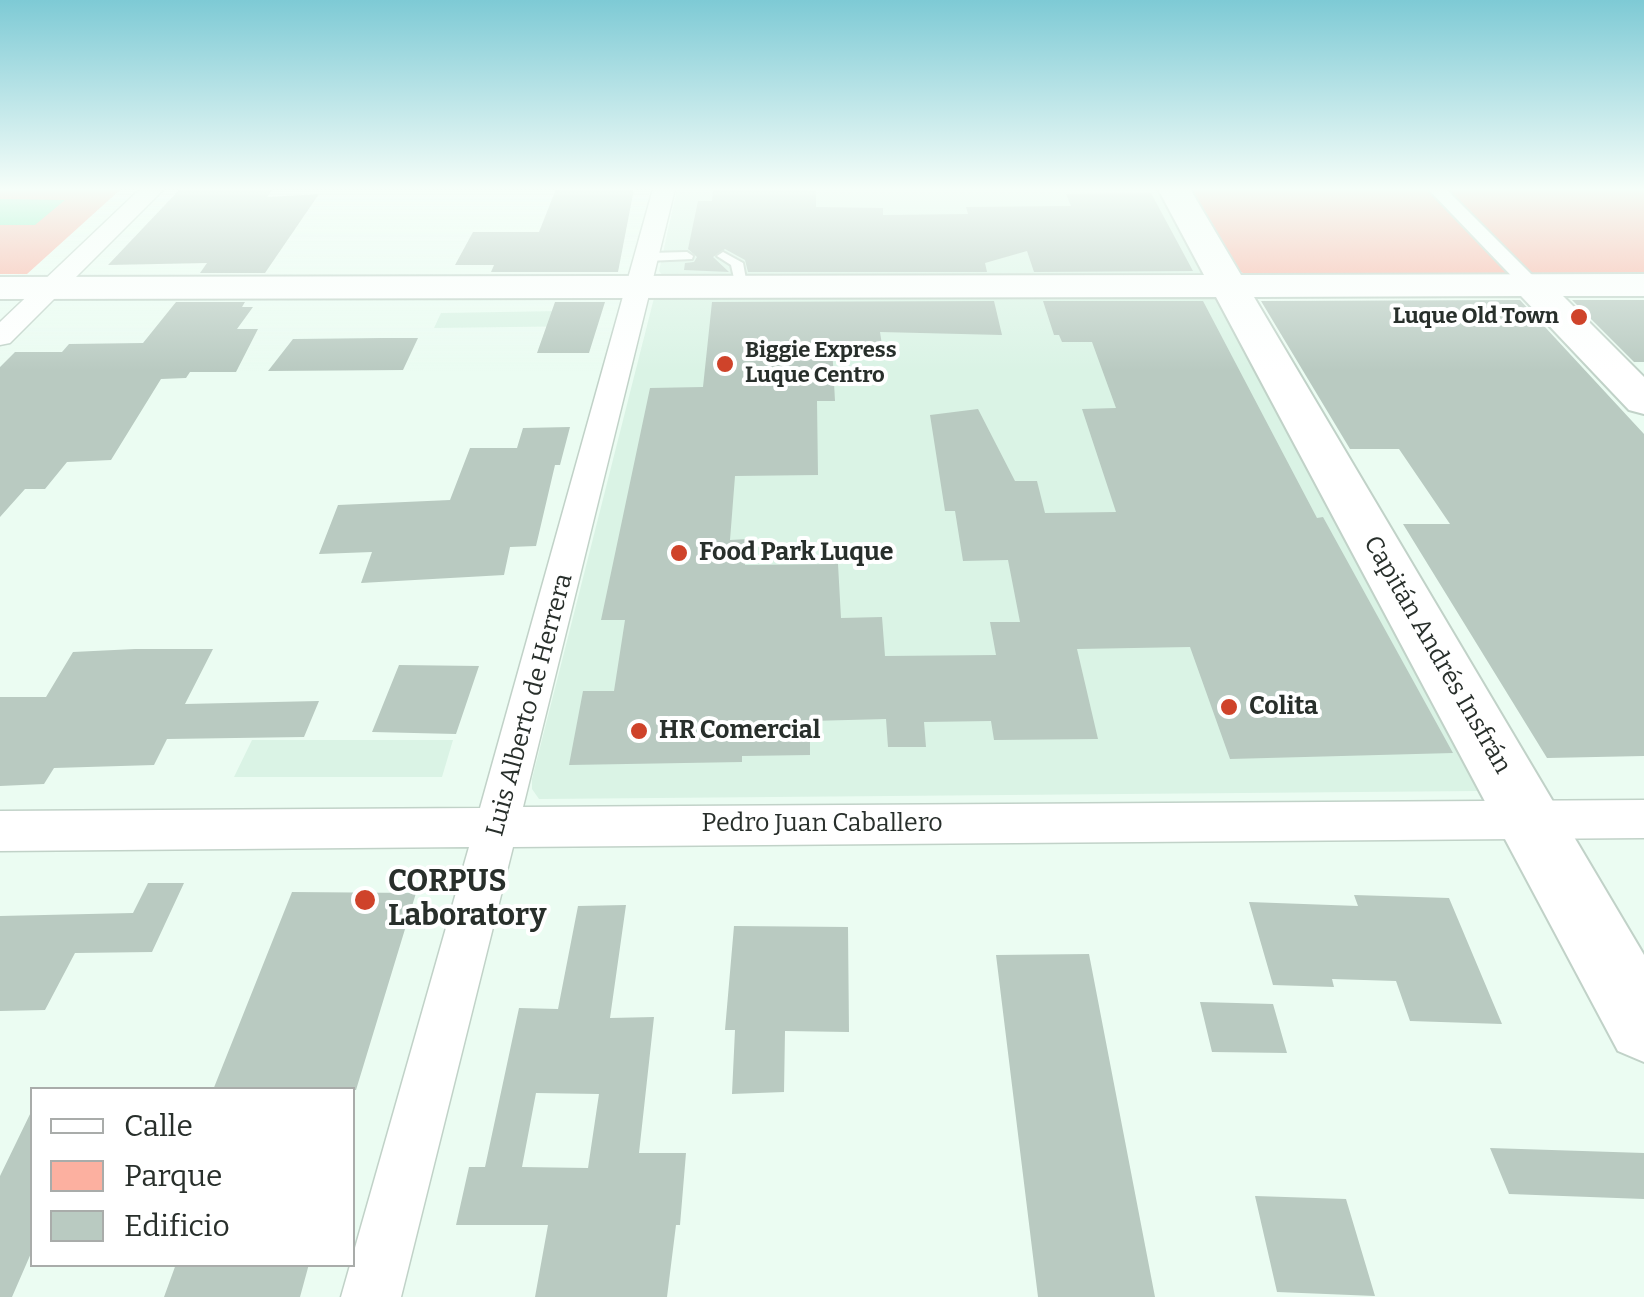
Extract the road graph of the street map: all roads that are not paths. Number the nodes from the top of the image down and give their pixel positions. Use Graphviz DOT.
graph roads {
  1 [pos="91,250"];
  2 [pos="650,250"];
  3 [pos="1208,250"];
  4 [pos="1496,250"];
  5 [pos="687,256"];
  6 [pos="645,272"];
  7 [pos="1644,285"];
  8 [pos="1228,286"];
  9 [pos="1532,286"];
  10 [pos="0,288"];
  11 [pos="52,288"];
  12 [pos="0,337"];
  13 [pos="1644,401"];
  14 [pos="1644,818"];
  15 [pos="1530,819"];
  16 [pos="497,827"];
  17 [pos="0,831"];
  18 [pos="1644,1025"];
  19 [pos="371,1297"];
  1 -- 11 [label="street"];
  2 -- 6 [label="street, Luis Alberto de Herrera"];
  3 -- 8 [label="main road, Capitán Andrés Insfrán"];
  4 -- 9 [label="street"];
  5 -- 6 [label="lane"];
  6 -- 8 [label="main road"];
  6 -- 11 [label="main road"];
  6 -- 16 [label="street, Luis Alberto de Herrera"];
  7 -- 9 [label="main road"];
  8 -- 9 [label="main road"];
  8 -- 15 [label="main road, Capitán Andrés Insfrán"];
  9 -- 13 [label="main road"];
  10 -- 11 [label="main road"];
  11 -- 12 [label="street"];
  14 -- 15 [label="street, Pedro Juan Caballero"];
  15 -- 16 [label="street, Pedro Juan Caballero"];
  15 -- 18 [label="main road, Capitán Andrés Insfrán"];
  16 -- 17 [label="street, Pedro Juan Caballero"];
  16 -- 19 [label="street, Luis Alberto de Herrera"];
}
